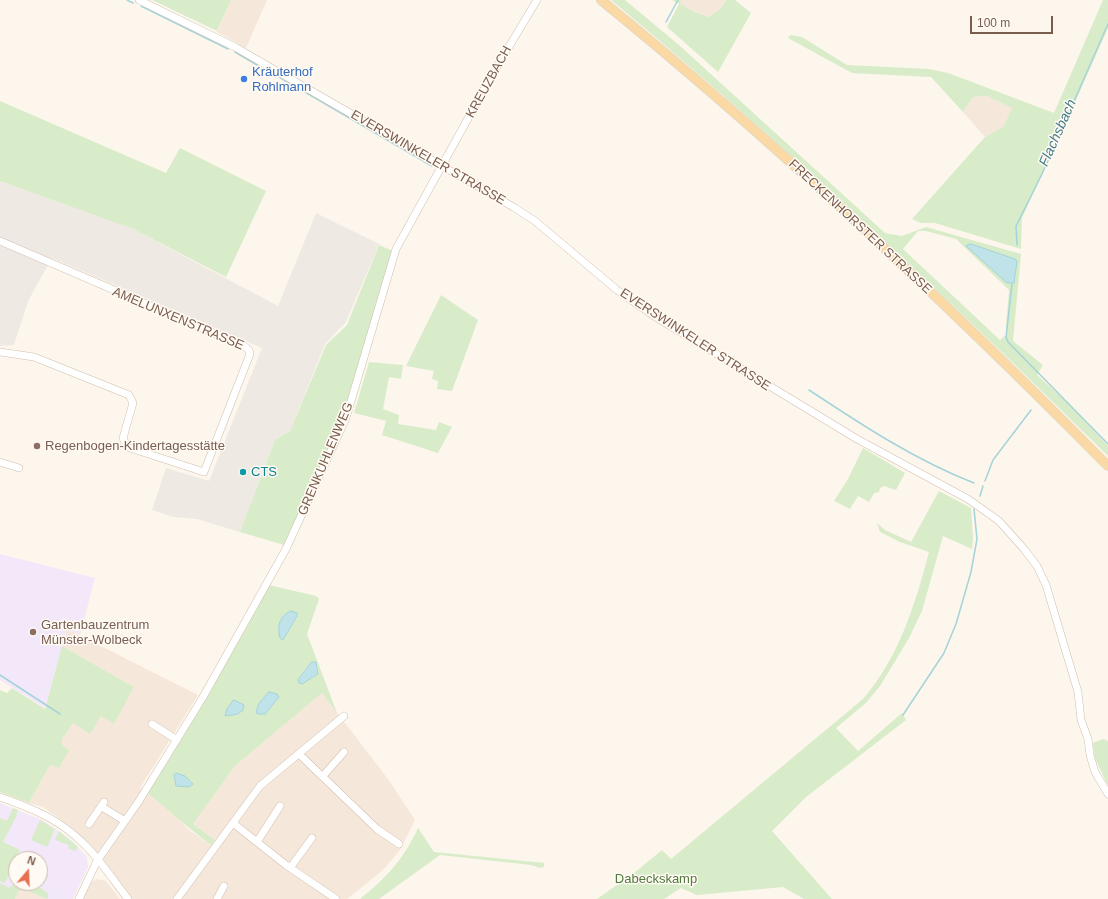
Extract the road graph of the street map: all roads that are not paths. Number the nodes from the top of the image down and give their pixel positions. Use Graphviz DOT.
graph roads {
  1 [pos="139,0"];
  2 [pos="537,0"];
  3 [pos="601,0"];
  4 [pos="441,165"];
  5 [pos="0,242"];
  6 [pos="0,352"];
  7 [pos="0,462"];
  8 [pos="1108,466"];
  9 [pos="18,468"];
  10 [pos="344,716"];
  11 [pos="152,724"];
  12 [pos="177,740"];
  13 [pos="344,752"];
  14 [pos="299,754"];
  15 [pos="323,776"];
  16 [pos="1108,794"];
  17 [pos="0,797"];
  18 [pos="280,806"];
  19 [pos="125,821"];
  20 [pos="233,823"];
  21 [pos="89,824"];
  22 [pos="312,838"];
  23 [pos="256,842"];
  24 [pos="399,844"];
  25 [pos="97,861"];
  26 [pos="290,868"];
  27 [pos="224,886"];
  28 [pos="79,899"];
  29 [pos="128,899"];
  30 [pos="177,899"];
  31 [pos="217,899"];
  32 [pos="336,899"];
  1 -- 4 [label="street, EVERSWINKELER STRASSE"];
  2 -- 4 [label="street, KREUZBACH"];
  3 -- 8 [label="main road, FRECKENHORSTER STRASSE"];
  4 -- 12 [label="street, GRENKUHLENWEG"];
  4 -- 16 [label="street, EVERSWINKELER STRASSE"];
  5 -- 6 [label="street, AMELUNXENSTRASSE"];
  7 -- 9 [label="street"];
  10 -- 14 [label="street"];
  11 -- 12 [label="street"];
  12 -- 19 [label="street, GRENKUHLENWEG"];
  13 -- 15 [label="street"];
  14 -- 15 [label="street"];
  14 -- 20 [label="street"];
  15 -- 24 [label="street"];
  17 -- 25 [label="street"];
  18 -- 23 [label="street"];
  19 -- 21 [label="street"];
  19 -- 25 [label="street, GRENKUHLENWEG"];
  20 -- 23 [label="street"];
  20 -- 30 [label="street"];
  22 -- 26 [label="street"];
  23 -- 26 [label="street"];
  25 -- 28 [label="street, GRENKUHLENWEG"];
  25 -- 29 [label="street"];
  26 -- 32 [label="street"];
  27 -- 31 [label="street"];
}
